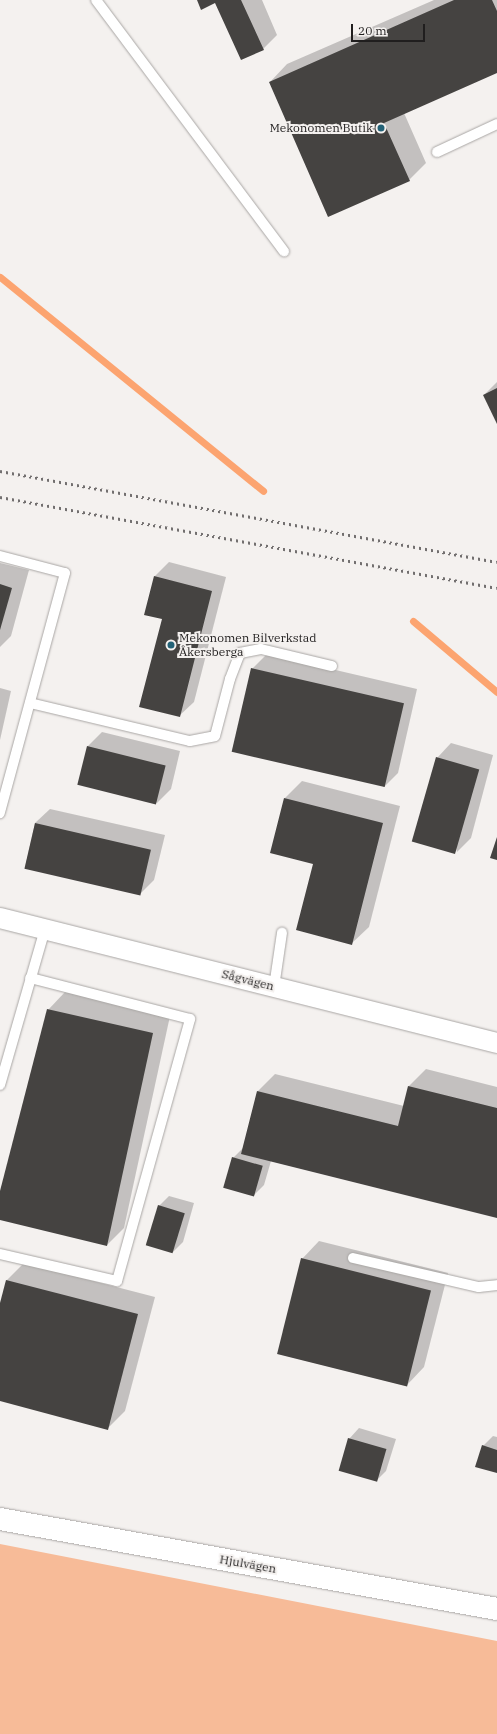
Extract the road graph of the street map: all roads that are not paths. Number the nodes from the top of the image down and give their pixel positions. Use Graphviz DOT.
graph roads {
  1 [pos="96,0"];
  2 [pos="497,124"];
  3 [pos="437,152"];
  4 [pos="284,251"];
  5 [pos="0,556"];
  6 [pos="332,666"];
  7 [pos="30,703"];
  8 [pos="0,813"];
  9 [pos="0,918"];
  10 [pos="45,929"];
  11 [pos="282,933"];
  12 [pos="30,978"];
  13 [pos="274,987"];
  14 [pos="497,1043"];
  15 [pos="0,1084"];
  16 [pos="0,1254"];
  17 [pos="353,1258"];
  18 [pos="497,1285"];
  19 [pos="0,1519"];
  20 [pos="497,1609"];
  1 -- 4 [label="lane"];
  2 -- 3 [label="lane"];
  5 -- 7 [label="lane"];
  6 -- 7 [label="lane"];
  7 -- 8 [label="lane"];
  9 -- 10 [label="street, Sågvägen"];
  10 -- 12 [label="lane"];
  10 -- 13 [label="street, Sågvägen"];
  11 -- 13 [label="lane"];
  12 -- 15 [label="lane"];
  12 -- 16 [label="lane"];
  13 -- 14 [label="street, Sågvägen"];
  17 -- 18 [label="lane"];
  19 -- 20 [label="street, Hjulvägen"];
}
